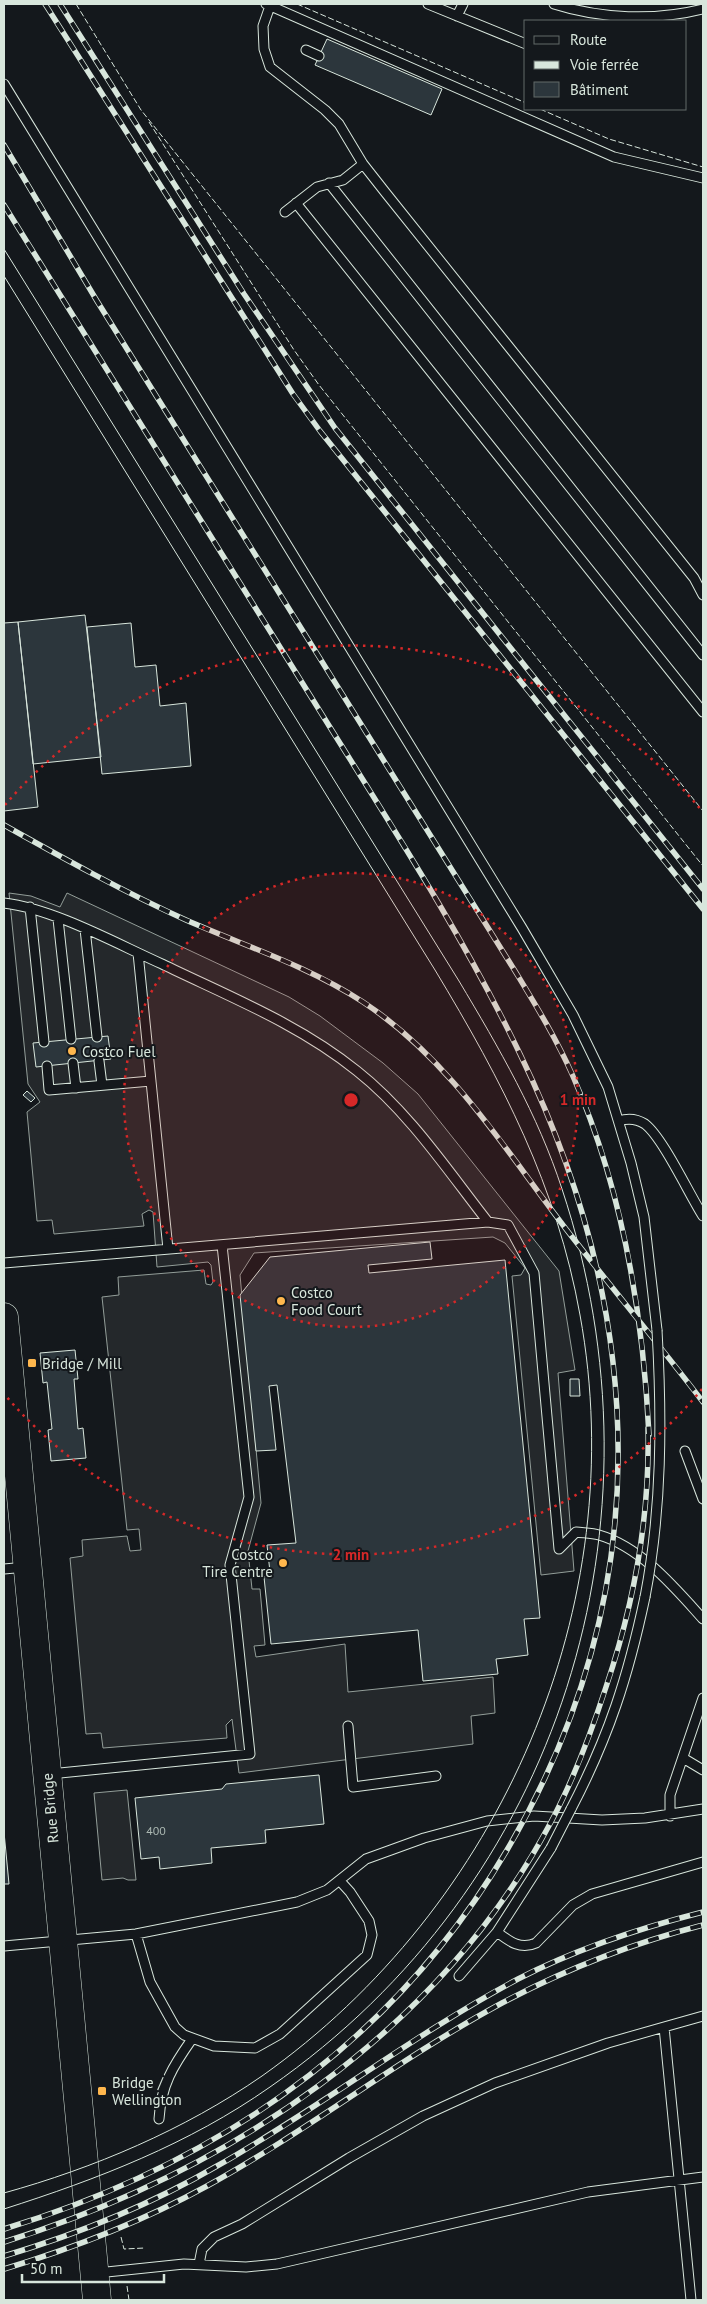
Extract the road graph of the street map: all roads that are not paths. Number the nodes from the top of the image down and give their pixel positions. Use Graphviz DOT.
graph roads {
  1 [pos="428,4"];
  2 [pos="463,4"];
  3 [pos="554,4"];
  4 [pos="268,5"];
  5 [pos="703,10"];
  6 [pos="457,16"];
  7 [pos="524,43"];
  8 [pos="306,50"];
  9 [pos="319,56"];
  10 [pos="4,84"];
  11 [pos="363,164"];
  12 [pos="703,178"];
  13 [pos="329,184"];
  14 [pos="296,203"];
  15 [pos="285,212"];
  16 [pos="703,595"];
  17 [pos="703,655"];
  18 [pos="703,712"];
  19 [pos="4,903"];
  20 [pos="30,907"];
  21 [pos="58,919"];
  22 [pos="85,930"];
  23 [pos="138,953"];
  24 [pos="97,1037"];
  25 [pos="71,1039"];
  26 [pos="44,1042"];
  27 [pos="100,1060"];
  28 [pos="73,1063"];
  29 [pos="47,1066"];
  30 [pos="151,1081"];
  31 [pos="102,1085"];
  32 [pos="76,1088"];
  33 [pos="619,1121"];
  34 [pos="703,1216"];
  35 [pos="488,1222"];
  36 [pos="222,1245"];
  37 [pos="168,1249"];
  38 [pos="4,1263"];
  39 [pos="4,1317"];
  40 [pos="686,1451"];
  41 [pos="703,1499"];
  42 [pos="16,1568"];
  43 [pos="703,1619"];
  44 [pos="703,1698"];
  45 [pos="348,1726"];
  46 [pos="683,1758"];
  47 [pos="703,1770"];
  48 [pos="47,1774"];
  49 [pos="436,1776"];
  50 [pos="703,1809"];
  51 [pos="670,1816"];
  52 [pos="703,1862"];
  53 [pos="340,1881"];
  54 [pos="498,1932"];
  55 [pos="136,1934"];
  56 [pos="62,1939"];
  57 [pos="4,1946"];
  58 [pos="459,1976"];
  59 [pos="703,2016"];
  60 [pos="664,2027"];
  61 [pos="192,2039"];
  62 [pos="159,2119"];
  63 [pos="703,2177"];
  64 [pos="680,2180"];
  65 [pos="199,2264"];
  66 [pos="94,2273"];
  67 [pos="97,2300"];
  68 [pos="692,2300"];
  1 -- 6 [label="lane"];
  2 -- 6 [label="lane"];
  3 -- 5 [label="lane"];
  4 -- 11 [label="lane"];
  4 -- 12 [label="lane"];
  6 -- 7 [label="lane"];
  8 -- 9 [label="lane"];
  10 -- 33 [label="lane"];
  11 -- 13 [label="lane"];
  11 -- 16 [label="lane"];
  13 -- 14 [label="lane"];
  13 -- 17 [label="lane"];
  14 -- 15 [label="lane"];
  14 -- 18 [label="lane"];
  19 -- 20 [label="lane"];
  20 -- 21 [label="lane"];
  20 -- 26 [label="lane"];
  21 -- 22 [label="lane"];
  21 -- 25 [label="lane"];
  22 -- 23 [label="lane"];
  22 -- 24 [label="lane"];
  23 -- 30 [label="lane"];
  23 -- 35 [label="lane"];
  27 -- 31 [label="lane"];
  28 -- 32 [label="lane"];
  29 -- 32 [label="lane"];
  30 -- 31 [label="lane"];
  30 -- 37 [label="lane"];
  31 -- 32 [label="lane"];
  33 -- 34 [label="lane"];
  33 -- 54 [label="lane, bridge"];
  35 -- 36 [label="lane"];
  35 -- 43 [label="lane"];
  36 -- 37 [label="lane"];
  36 -- 48 [label="lane"];
  37 -- 38 [label="lane"];
  39 -- 42 [label="main road, Rue Bridge"];
  40 -- 41 [label="lane"];
  42 -- 48 [label="main road, Rue Bridge"];
  44 -- 46 [label="lane"];
  45 -- 49 [label="lane"];
  46 -- 47 [label="lane"];
  46 -- 51 [label="lane"];
  48 -- 56 [label="main road, Rue Bridge"];
  50 -- 51 [label="lane"];
  51 -- 53 [label="lane"];
  52 -- 54 [label="lane"];
  53 -- 55 [label="lane"];
  53 -- 61 [label="lane"];
  54 -- 58 [label="lane"];
  55 -- 56 [label="lane"];
  55 -- 61 [label="lane"];
  56 -- 57 [label="lane"];
  56 -- 66 [label="main road, Rue Bridge"];
  59 -- 60 [label="lane"];
  60 -- 64 [label="lane"];
  60 -- 65 [label="lane"];
  61 -- 62 [label="lane"];
  63 -- 64 [label="lane"];
  64 -- 65 [label="lane"];
  64 -- 68 [label="lane"];
  65 -- 66 [label="lane"];
  66 -- 67 [label="main road, Rue Bridge"];
}
